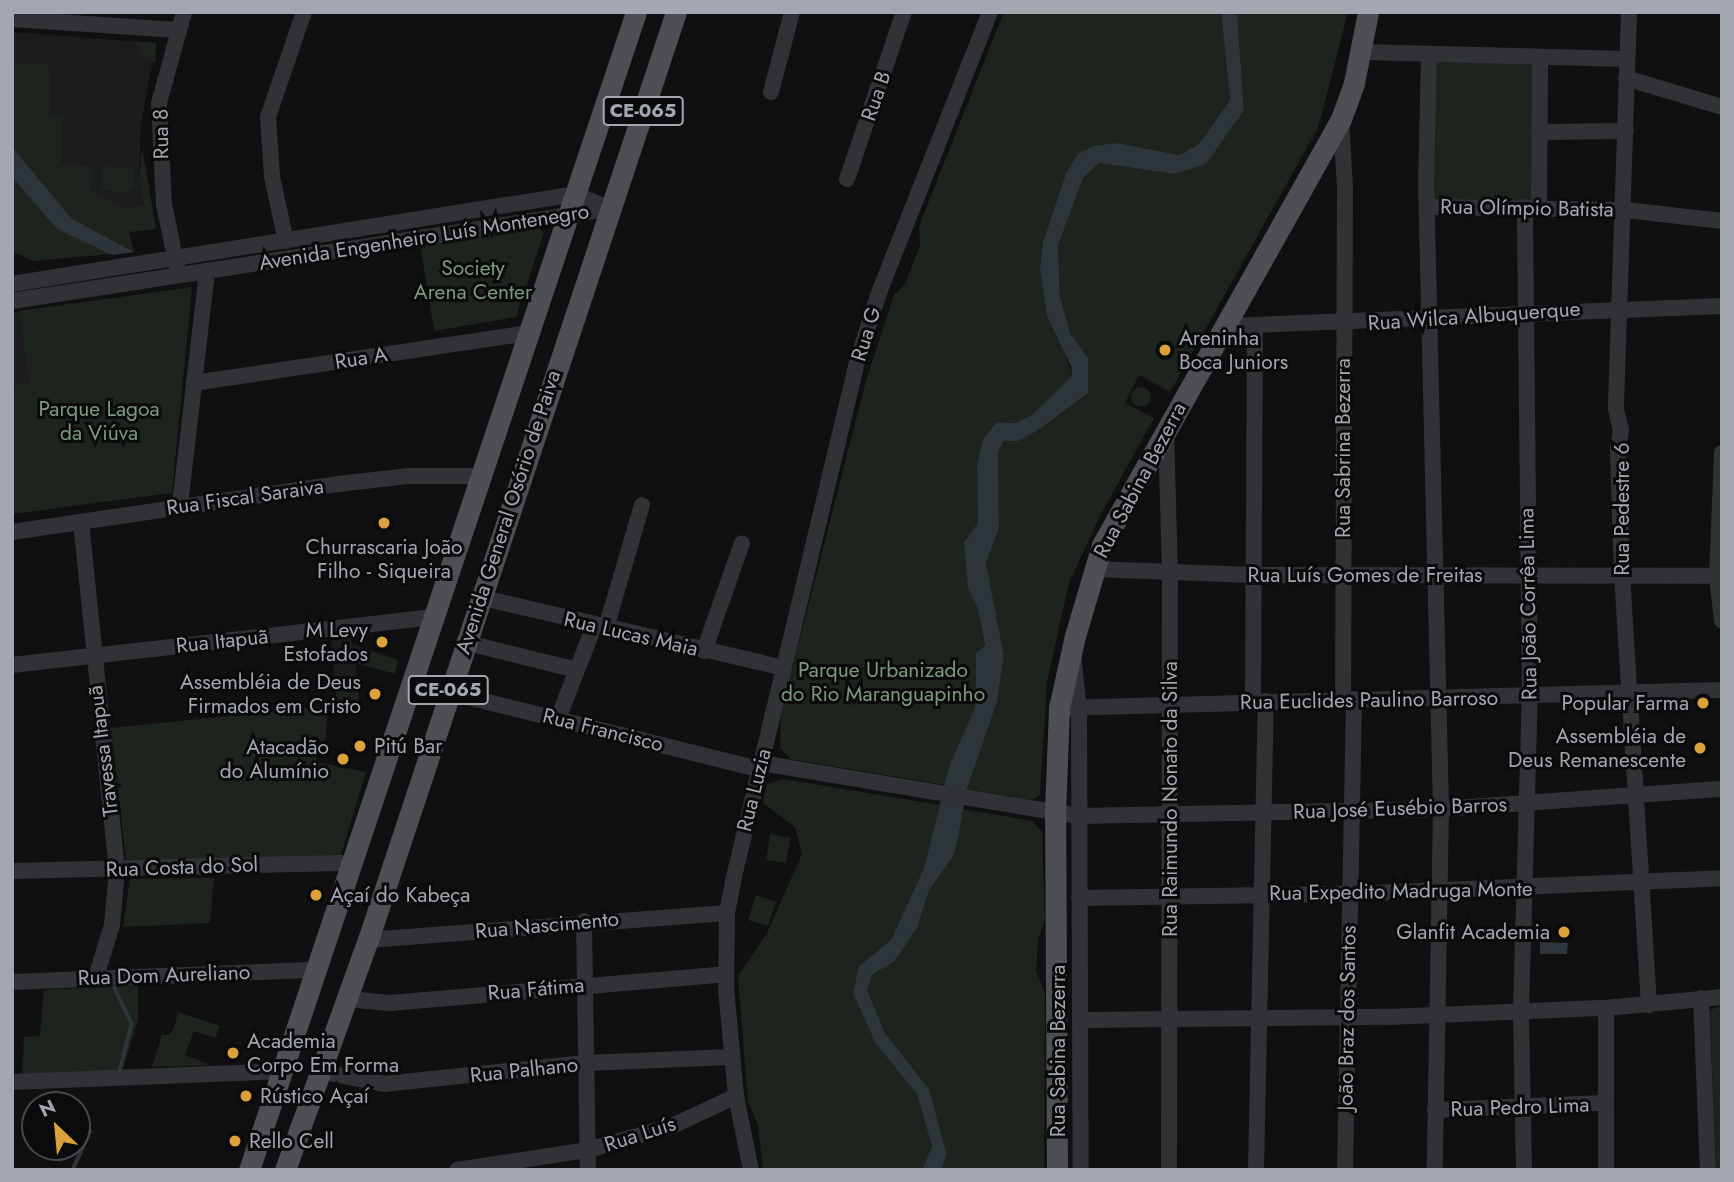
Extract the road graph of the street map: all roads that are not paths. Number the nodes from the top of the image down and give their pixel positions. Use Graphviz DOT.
graph roads {
  1 [pos="184,12"];
  2 [pos="304,12"];
  3 [pos="636,12"];
  4 [pos="676,12"];
  5 [pos="792,12"];
  6 [pos="904,12"];
  7 [pos="990,12"];
  8 [pos="1368,12"];
  9 [pos="1629,12"];
  10 [pos="12,19"];
  11 [pos="177,30"];
  12 [pos="1362,52"];
  13 [pos="1429,54"];
  14 [pos="1540,57"];
  15 [pos="1626,59"];
  16 [pos="1626,78"];
  17 [pos="771,92"];
  18 [pos="1722,107"];
  19 [pos="1341,119"];
  20 [pos="1626,131"];
  21 [pos="1539,132"];
  22 [pos="847,179"];
  23 [pos="571,204"];
  24 [pos="1428,207"];
  25 [pos="1532,207"];
  26 [pos="610,209"];
  27 [pos="1626,210"];
  28 [pos="1722,221"];
  29 [pos="286,241"];
  30 [pos="175,257"];
  31 [pos="208,271"];
  32 [pos="179,276"];
  33 [pos="12,284"];
  34 [pos="13,301"];
  35 [pos="1722,306"];
  36 [pos="1622,307"];
  37 [pos="1529,313"];
  38 [pos="1432,319"];
  39 [pos="1343,324"];
  40 [pos="1255,325"];
  41 [pos="1226,326"];
  42 [pos="527,333"];
  43 [pos="194,383"];
  44 [pos="1166,429"];
  45 [pos="1722,455"];
  46 [pos="479,476"];
  47 [pos="180,505"];
  48 [pos="642,505"];
  49 [pos="81,522"];
  50 [pos="12,532"];
  51 [pos="742,543"];
  52 [pos="1093,569"];
  53 [pos="1170,570"];
  54 [pos="1252,575"];
  55 [pos="1342,575"];
  56 [pos="1432,575"];
  57 [pos="1525,575"];
  58 [pos="1622,575"];
  59 [pos="1719,576"];
  60 [pos="479,597"];
  61 [pos="431,617"];
  62 [pos="1722,621"];
  63 [pos="600,627"];
  64 [pos="464,642"];
  65 [pos="704,651"];
  66 [pos="92,655"];
  67 [pos="12,665"];
  68 [pos="783,668"];
  69 [pos="577,670"];
  70 [pos="1722,690"];
  71 [pos="447,692"];
  72 [pos="1629,693"];
  73 [pos="1530,697"];
  74 [pos="1348,699"];
  75 [pos="1438,699"];
  76 [pos="1259,701"];
  77 [pos="1171,705"];
  78 [pos="1069,708"];
  79 [pos="558,719"];
  80 [pos="760,766"];
  81 [pos="1722,789"];
  82 [pos="1638,796"];
  83 [pos="1527,803"];
  84 [pos="1441,809"];
  85 [pos="1262,811"];
  86 [pos="1350,812"];
  87 [pos="1055,813"];
  88 [pos="1169,815"];
  89 [pos="1078,816"];
  90 [pos="351,863"];
  91 [pos="117,869"];
  92 [pos="12,871"];
  93 [pos="1722,878"];
  94 [pos="1643,882"];
  95 [pos="1526,888"];
  96 [pos="1440,890"];
  97 [pos="1262,894"];
  98 [pos="1348,894"];
  99 [pos="1169,896"];
  100 [pos="1079,898"];
  101 [pos="727,913"];
  102 [pos="584,920"];
  103 [pos="368,940"];
  104 [pos="316,970"];
  105 [pos="726,974"];
  106 [pos="96,977"];
  107 [pos="12,982"];
  108 [pos="585,985"];
  109 [pos="1722,997"];
  110 [pos="1700,998"];
  111 [pos="347,999"];
  112 [pos="1649,1005"];
  113 [pos="1606,1008"];
  114 [pos="1521,1010"];
  115 [pos="1436,1013"];
  116 [pos="1171,1018"];
  117 [pos="1348,1018"];
  118 [pos="1259,1019"];
  119 [pos="1081,1020"];
  120 [pos="731,1056"];
  121 [pos="585,1063"];
  122 [pos="283,1071"];
  123 [pos="319,1071"];
  124 [pos="12,1082"];
  125 [pos="736,1096"];
  126 [pos="1605,1103"];
  127 [pos="1524,1106"];
  128 [pos="1435,1110"];
  129 [pos="587,1150"];
  130 [pos="249,1170"];
  131 [pos="285,1170"];
  132 [pos="457,1170"];
  133 [pos="588,1170"];
  134 [pos="751,1170"];
  135 [pos="1057,1170"];
  136 [pos="1081,1170"];
  137 [pos="1169,1170"];
  138 [pos="1256,1170"];
  139 [pos="1345,1170"];
  140 [pos="1436,1170"];
  141 [pos="1524,1170"];
  142 [pos="1606,1170"];
  143 [pos="1708,1170"];
  1 -- 11 [label="street, Rua 8"];
  2 -- 29 [label="street"];
  3 -- 23 [label="main road, Avenida General Osório de Paiva / CE-065"];
  4 -- 26 [label="main road, Avenida General Osório de Paiva / CE-065"];
  5 -- 17 [label="street"];
  6 -- 22 [label="street, Rua B"];
  7 -- 68 [label="street, Rua G"];
  8 -- 12 [label="main road, Rua Sabina Bezerra"];
  9 -- 15 [label="street, Rua Pedestre 6"];
  10 -- 11 [label="street"];
  11 -- 30 [label="street, Rua 8"];
  12 -- 13 [label="street"];
  12 -- 19 [label="main road, Rua Sabina Bezerra"];
  13 -- 14 [label="street"];
  13 -- 24 [label="street"];
  14 -- 15 [label="street"];
  14 -- 21 [label="street, Rua João Corrêa Lima"];
  15 -- 16 [label="street, Rua Pedestre 6"];
  16 -- 18 [label="street"];
  16 -- 20 [label="street, Rua Pedestre 6"];
  19 -- 39 [label="street, Rua Sabrina Bezerra"];
  19 -- 41 [label="main road, Rua Sabina Bezerra"];
  20 -- 21 [label="street"];
  20 -- 27 [label="street, Rua Pedestre 6"];
  21 -- 25 [label="street, Rua João Corrêa Lima"];
  23 -- 26 [label="street, Avenida Engenheiro Luís Montenegro"];
  23 -- 29 [label="street, Avenida Engenheiro Luís Montenegro"];
  23 -- 31 [label="street, Avenida Engenheiro Luís Montenegro"];
  23 -- 42 [label="main road, Avenida General Osório de Paiva / CE-065"];
  24 -- 25 [label="street, Rua Olímpio Batista"];
  24 -- 38 [label="street"];
  25 -- 27 [label="street, Rua Olímpio Batista"];
  25 -- 37 [label="street, Rua João Corrêa Lima"];
  26 -- 60 [label="main road, Avenida General Osório de Paiva / CE-065"];
  27 -- 28 [label="street, Rua Olímpio Batista"];
  27 -- 36 [label="street, Rua Pedestre 6"];
  29 -- 30 [label="street, Avenida Engenheiro Luís Montenegro"];
  30 -- 32 [label="street, Rua 8"];
  30 -- 33 [label="street, Avenida Engenheiro Luís Montenegro"];
  31 -- 32 [label="street, Avenida Engenheiro Luís Montenegro"];
  31 -- 43 [label="street"];
  32 -- 34 [label="street, Avenida Engenheiro Luís Montenegro"];
  35 -- 36 [label="street, Rua Wilca Albuquerque"];
  36 -- 37 [label="street, Rua Wilca Albuquerque"];
  36 -- 58 [label="street, Rua Pedestre 6"];
  37 -- 38 [label="street, Rua Wilca Albuquerque"];
  37 -- 57 [label="street, Rua João Corrêa Lima"];
  38 -- 39 [label="street, Rua Wilca Albuquerque"];
  38 -- 56 [label="street"];
  39 -- 40 [label="street, Rua Wilca Albuquerque"];
  39 -- 55 [label="street, Rua Sabrina Bezerra"];
  40 -- 41 [label="street, Rua Wilca Albuquerque"];
  40 -- 54 [label="street"];
  41 -- 44 [label="main road, Rua Sabina Bezerra"];
  42 -- 43 [label="street, Rua A"];
  42 -- 46 [label="main road, Avenida General Osório de Paiva / CE-065"];
  43 -- 47 [label="street"];
  44 -- 52 [label="main road, Rua Sabina Bezerra"];
  44 -- 53 [label="street, Rua Raimundo Nonato da Silva"];
  45 -- 59 [label="street"];
  46 -- 47 [label="street, Rua Fiscal Saraiva"];
  46 -- 61 [label="main road, Avenida General Osório de Paiva / CE-065"];
  47 -- 49 [label="street, Rua Fiscal Saraiva"];
  48 -- 63 [label="street"];
  49 -- 50 [label="street, Rua Fiscal Saraiva"];
  49 -- 66 [label="street, Travessa Itapuã"];
  51 -- 65 [label="street"];
  52 -- 53 [label="street, Rua Luís Gomes de Freitas"];
  52 -- 78 [label="main road, Rua Sabina Bezerra"];
  53 -- 54 [label="street, Rua Luís Gomes de Freitas"];
  53 -- 77 [label="street, Rua Raimundo Nonato da Silva"];
  54 -- 55 [label="street, Rua Luís Gomes de Freitas"];
  54 -- 76 [label="street"];
  55 -- 56 [label="street, Rua Luís Gomes de Freitas"];
  55 -- 74 [label="street, Rua Sabrina Bezerra"];
  56 -- 57 [label="street, Rua Luís Gomes de Freitas"];
  56 -- 75 [label="street"];
  57 -- 58 [label="street, Rua Luís Gomes de Freitas"];
  57 -- 73 [label="street, Rua João Corrêa Lima"];
  58 -- 59 [label="street, Rua Luís Gomes de Freitas"];
  58 -- 72 [label="street, Rua Pedestre 6"];
  59 -- 62 [label="street"];
  60 -- 63 [label="street, Rua Lucas Maia"];
  60 -- 64 [label="main road, Avenida General Osório de Paiva / CE-065"];
  61 -- 66 [label="street, Rua Itapuã"];
  61 -- 90 [label="main road, Avenida General Osório de Paiva / CE-065"];
  63 -- 65 [label="street, Rua Lucas Maia"];
  63 -- 69 [label="street"];
  64 -- 69 [label="street"];
  64 -- 71 [label="main road, Avenida General Osório de Paiva / CE-065"];
  65 -- 68 [label="street, Rua Lucas Maia"];
  66 -- 67 [label="street, Rua Itapuã"];
  66 -- 91 [label="street, Travessa Itapuã"];
  68 -- 80 [label="street, Rua Luzia"];
  69 -- 79 [label="street"];
  70 -- 72 [label="street, Rua Euclides Paulino Barroso"];
  71 -- 79 [label="street, Rua Francisco"];
  71 -- 103 [label="main road, Avenida General Osório de Paiva / CE-065"];
  72 -- 73 [label="street, Rua Euclides Paulino Barroso"];
  72 -- 82 [label="street, Rua Pedestre 6"];
  73 -- 75 [label="street, Rua Euclides Paulino Barroso"];
  73 -- 83 [label="street, Rua João Corrêa Lima"];
  74 -- 75 [label="street, Rua Euclides Paulino Barroso"];
  74 -- 76 [label="street, Rua Euclides Paulino Barroso"];
  74 -- 86 [label="street, João Braz dos Santos"];
  75 -- 84 [label="street"];
  76 -- 77 [label="street, Rua Euclides Paulino Barroso"];
  76 -- 85 [label="street"];
  77 -- 78 [label="street, Rua Euclides Paulino Barroso"];
  77 -- 88 [label="street, Rua Raimundo Nonato da Silva"];
  78 -- 87 [label="main road, Rua Sabina Bezerra"];
  78 -- 89 [label="street"];
  79 -- 80 [label="street, Rua Francisco"];
  80 -- 87 [label="street, Rua Francisco"];
  80 -- 101 [label="street, Rua Luzia"];
  81 -- 82 [label="street, Rua José Eusébio Barros"];
  82 -- 83 [label="street, Rua José Eusébio Barros"];
  82 -- 94 [label="street, Rua Pedestre 6"];
  83 -- 84 [label="street, Rua José Eusébio Barros"];
  83 -- 95 [label="street, Rua João Corrêa Lima"];
  84 -- 86 [label="street, Rua José Eusébio Barros"];
  84 -- 96 [label="street"];
  85 -- 86 [label="street, Rua José Eusébio Barros"];
  85 -- 88 [label="street, Rua José Eusébio Barros"];
  85 -- 97 [label="street"];
  86 -- 98 [label="street, João Braz dos Santos"];
  87 -- 89 [label="street, Rua Francisco"];
  87 -- 135 [label="main road, Rua Sabina Bezerra"];
  88 -- 89 [label="street, Rua José Eusébio Barros"];
  88 -- 99 [label="street, Rua Raimundo Nonato da Silva"];
  89 -- 100 [label="street"];
  90 -- 91 [label="street, Rua Costa do Sol"];
  90 -- 104 [label="main road, Avenida General Osório de Paiva / CE-065"];
  91 -- 92 [label="street, Rua Costa do Sol"];
  91 -- 106 [label="street, Travessa Itapuã"];
  93 -- 94 [label="street, Rua Expedito Madruga Monte"];
  94 -- 95 [label="street, Rua Expedito Madruga Monte"];
  94 -- 112 [label="street, Rua Pedestre 6"];
  95 -- 96 [label="street, Rua Expedito Madruga Monte"];
  95 -- 114 [label="street, Rua João Corrêa Lima"];
  96 -- 98 [label="street, Rua Expedito Madruga Monte"];
  96 -- 115 [label="street"];
  97 -- 98 [label="street, Rua Expedito Madruga Monte"];
  97 -- 99 [label="street, Rua Expedito Madruga Monte"];
  97 -- 118 [label="street"];
  98 -- 117 [label="street, João Braz dos Santos"];
  99 -- 100 [label="street, Rua Expedito Madruga Monte"];
  99 -- 116 [label="street, Rua Raimundo Nonato da Silva"];
  100 -- 119 [label="street"];
  101 -- 102 [label="street, Rua Nascimento"];
  101 -- 105 [label="street"];
  102 -- 103 [label="street, Rua Nascimento"];
  102 -- 108 [label="street"];
  103 -- 111 [label="main road, Avenida General Osório de Paiva / CE-065"];
  104 -- 106 [label="street, Rua Dom Aureliano"];
  104 -- 122 [label="main road, Avenida General Osório de Paiva / CE-065"];
  105 -- 108 [label="street, Rua Fátima"];
  105 -- 120 [label="street"];
  106 -- 107 [label="street, Rua Dom Aureliano"];
  108 -- 111 [label="street, Rua Fátima"];
  108 -- 121 [label="street"];
  109 -- 110 [label="street"];
  110 -- 112 [label="street"];
  110 -- 143 [label="street"];
  111 -- 123 [label="main road, Avenida General Osório de Paiva / CE-065"];
  112 -- 113 [label="street"];
  113 -- 114 [label="street"];
  113 -- 126 [label="street"];
  114 -- 115 [label="street"];
  114 -- 127 [label="street, Rua João Corrêa Lima"];
  115 -- 117 [label="street"];
  115 -- 128 [label="street"];
  116 -- 118 [label="street"];
  116 -- 119 [label="street"];
  116 -- 137 [label="street, Rua Raimundo Nonato da Silva"];
  117 -- 118 [label="street"];
  117 -- 139 [label="street, João Braz dos Santos"];
  118 -- 138 [label="street"];
  119 -- 136 [label="street"];
  120 -- 121 [label="street, Rua Palhano"];
  120 -- 125 [label="street"];
  121 -- 123 [label="street, Rua Palhano"];
  121 -- 129 [label="street"];
  122 -- 124 [label="street"];
  122 -- 130 [label="main road, Avenida General Osório de Paiva / CE-065"];
  123 -- 131 [label="main road, Avenida General Osório de Paiva / CE-065"];
  125 -- 129 [label="street, Rua Luís"];
  125 -- 134 [label="street"];
  126 -- 127 [label="street, Rua Pedro Lima"];
  126 -- 142 [label="street"];
  127 -- 128 [label="street, Rua Pedro Lima"];
  127 -- 141 [label="street, Rua João Corrêa Lima"];
  128 -- 140 [label="street"];
  129 -- 132 [label="street, Rua Luís"];
  129 -- 133 [label="street"];
}
